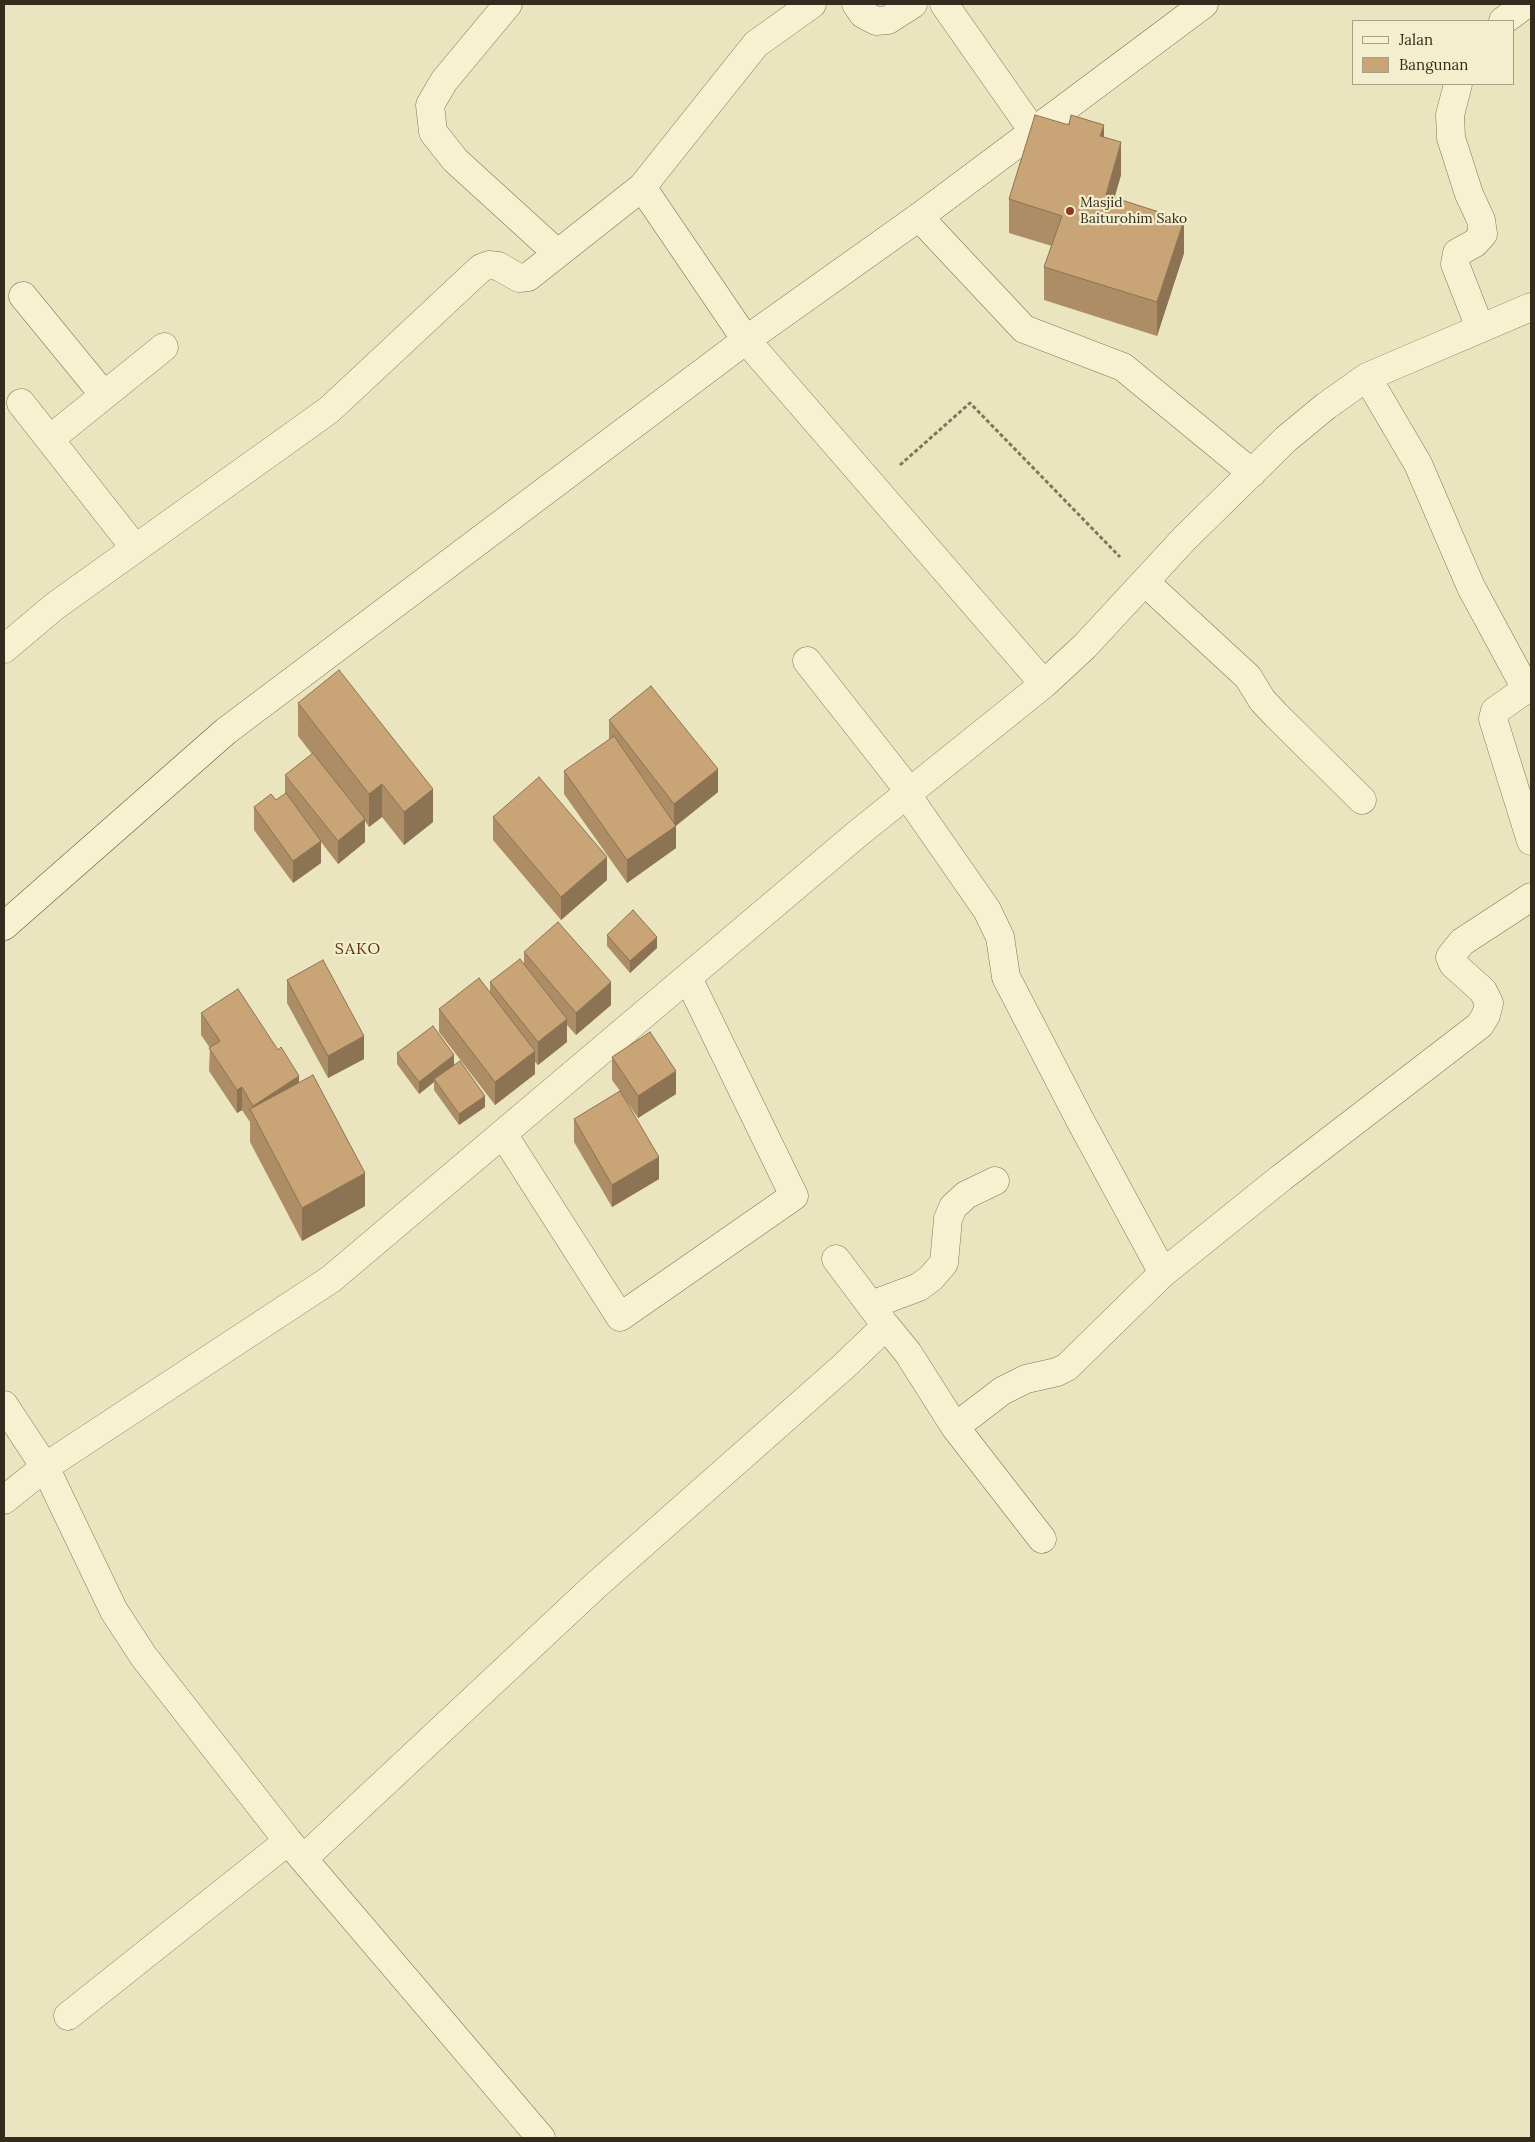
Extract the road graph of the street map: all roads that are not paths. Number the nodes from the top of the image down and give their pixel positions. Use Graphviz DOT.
graph roads {
  1 [pos="508,4"];
  2 [pos="812,4"];
  3 [pos="856,4"];
  4 [pos="913,4"];
  5 [pos="944,4"];
  6 [pos="1204,4"];
  7 [pos="1526,4"];
  8 [pos="1504,20"];
  9 [pos="1458,85"];
  10 [pos="1033,131"];
  11 [pos="642,187"];
  12 [pos="919,217"];
  13 [pos="557,253"];
  14 [pos="23,296"];
  15 [pos="1531,306"];
  16 [pos="1480,328"];
  17 [pos="746,340"];
  18 [pos="164,347"];
  19 [pos="1367,378"];
  20 [pos="104,395"];
  21 [pos="21,402"];
  22 [pos="50,439"];
  23 [pos="1252,473"];
  24 [pos="135,548"];
  25 [pos="1145,582"];
  26 [pos="4,649"];
  27 [pos="807,661"];
  28 [pos="1044,684"];
  29 [pos="908,794"];
  30 [pos="1362,800"];
  31 [pos="1531,841"];
  32 [pos="1531,897"];
  33 [pos="4,926"];
  34 [pos="688,978"];
  35 [pos="503,1134"];
  36 [pos="995,1181"];
  37 [pos="836,1259"];
  38 [pos="1163,1273"];
  39 [pos="878,1316"];
  40 [pos="4,1405"];
  41 [pos="955,1427"];
  42 [pos="45,1467"];
  43 [pos="4,1500"];
  44 [pos="1042,1539"];
  45 [pos="295,1850"];
  46 [pos="68,2016"];
  47 [pos="542,2138"];
  1 -- 13 [label="street"];
  2 -- 11 [label="street"];
  3 -- 4 [label="street"];
  5 -- 10 [label="street"];
  6 -- 10 [label="street"];
  7 -- 8 [label="street"];
  9 -- 16 [label="street"];
  10 -- 12 [label="street"];
  11 -- 13 [label="street"];
  11 -- 17 [label="street"];
  12 -- 17 [label="street"];
  12 -- 23 [label="street"];
  13 -- 24 [label="street"];
  14 -- 20 [label="street"];
  15 -- 16 [label="street"];
  16 -- 19 [label="street"];
  17 -- 28 [label="street"];
  17 -- 33 [label="street"];
  18 -- 20 [label="street"];
  19 -- 23 [label="street"];
  19 -- 31 [label="street"];
  20 -- 22 [label="street"];
  21 -- 22 [label="street"];
  22 -- 24 [label="street"];
  23 -- 25 [label="street"];
  24 -- 26 [label="street"];
  25 -- 28 [label="street"];
  25 -- 30 [label="street"];
  27 -- 29 [label="street"];
  28 -- 29 [label="street"];
  29 -- 34 [label="street"];
  29 -- 38 [label="street"];
  32 -- 38 [label="street"];
  34 -- 35 [label="street"];
  34 -- 35 [label="street"];
  35 -- 42 [label="street"];
  36 -- 39 [label="street"];
  37 -- 39 [label="street"];
  38 -- 41 [label="street"];
  39 -- 41 [label="street"];
  39 -- 45 [label="street"];
  40 -- 42 [label="street"];
  41 -- 44 [label="street"];
  42 -- 43 [label="street"];
  42 -- 45 [label="street"];
  45 -- 46 [label="street"];
  45 -- 47 [label="street"];
}
